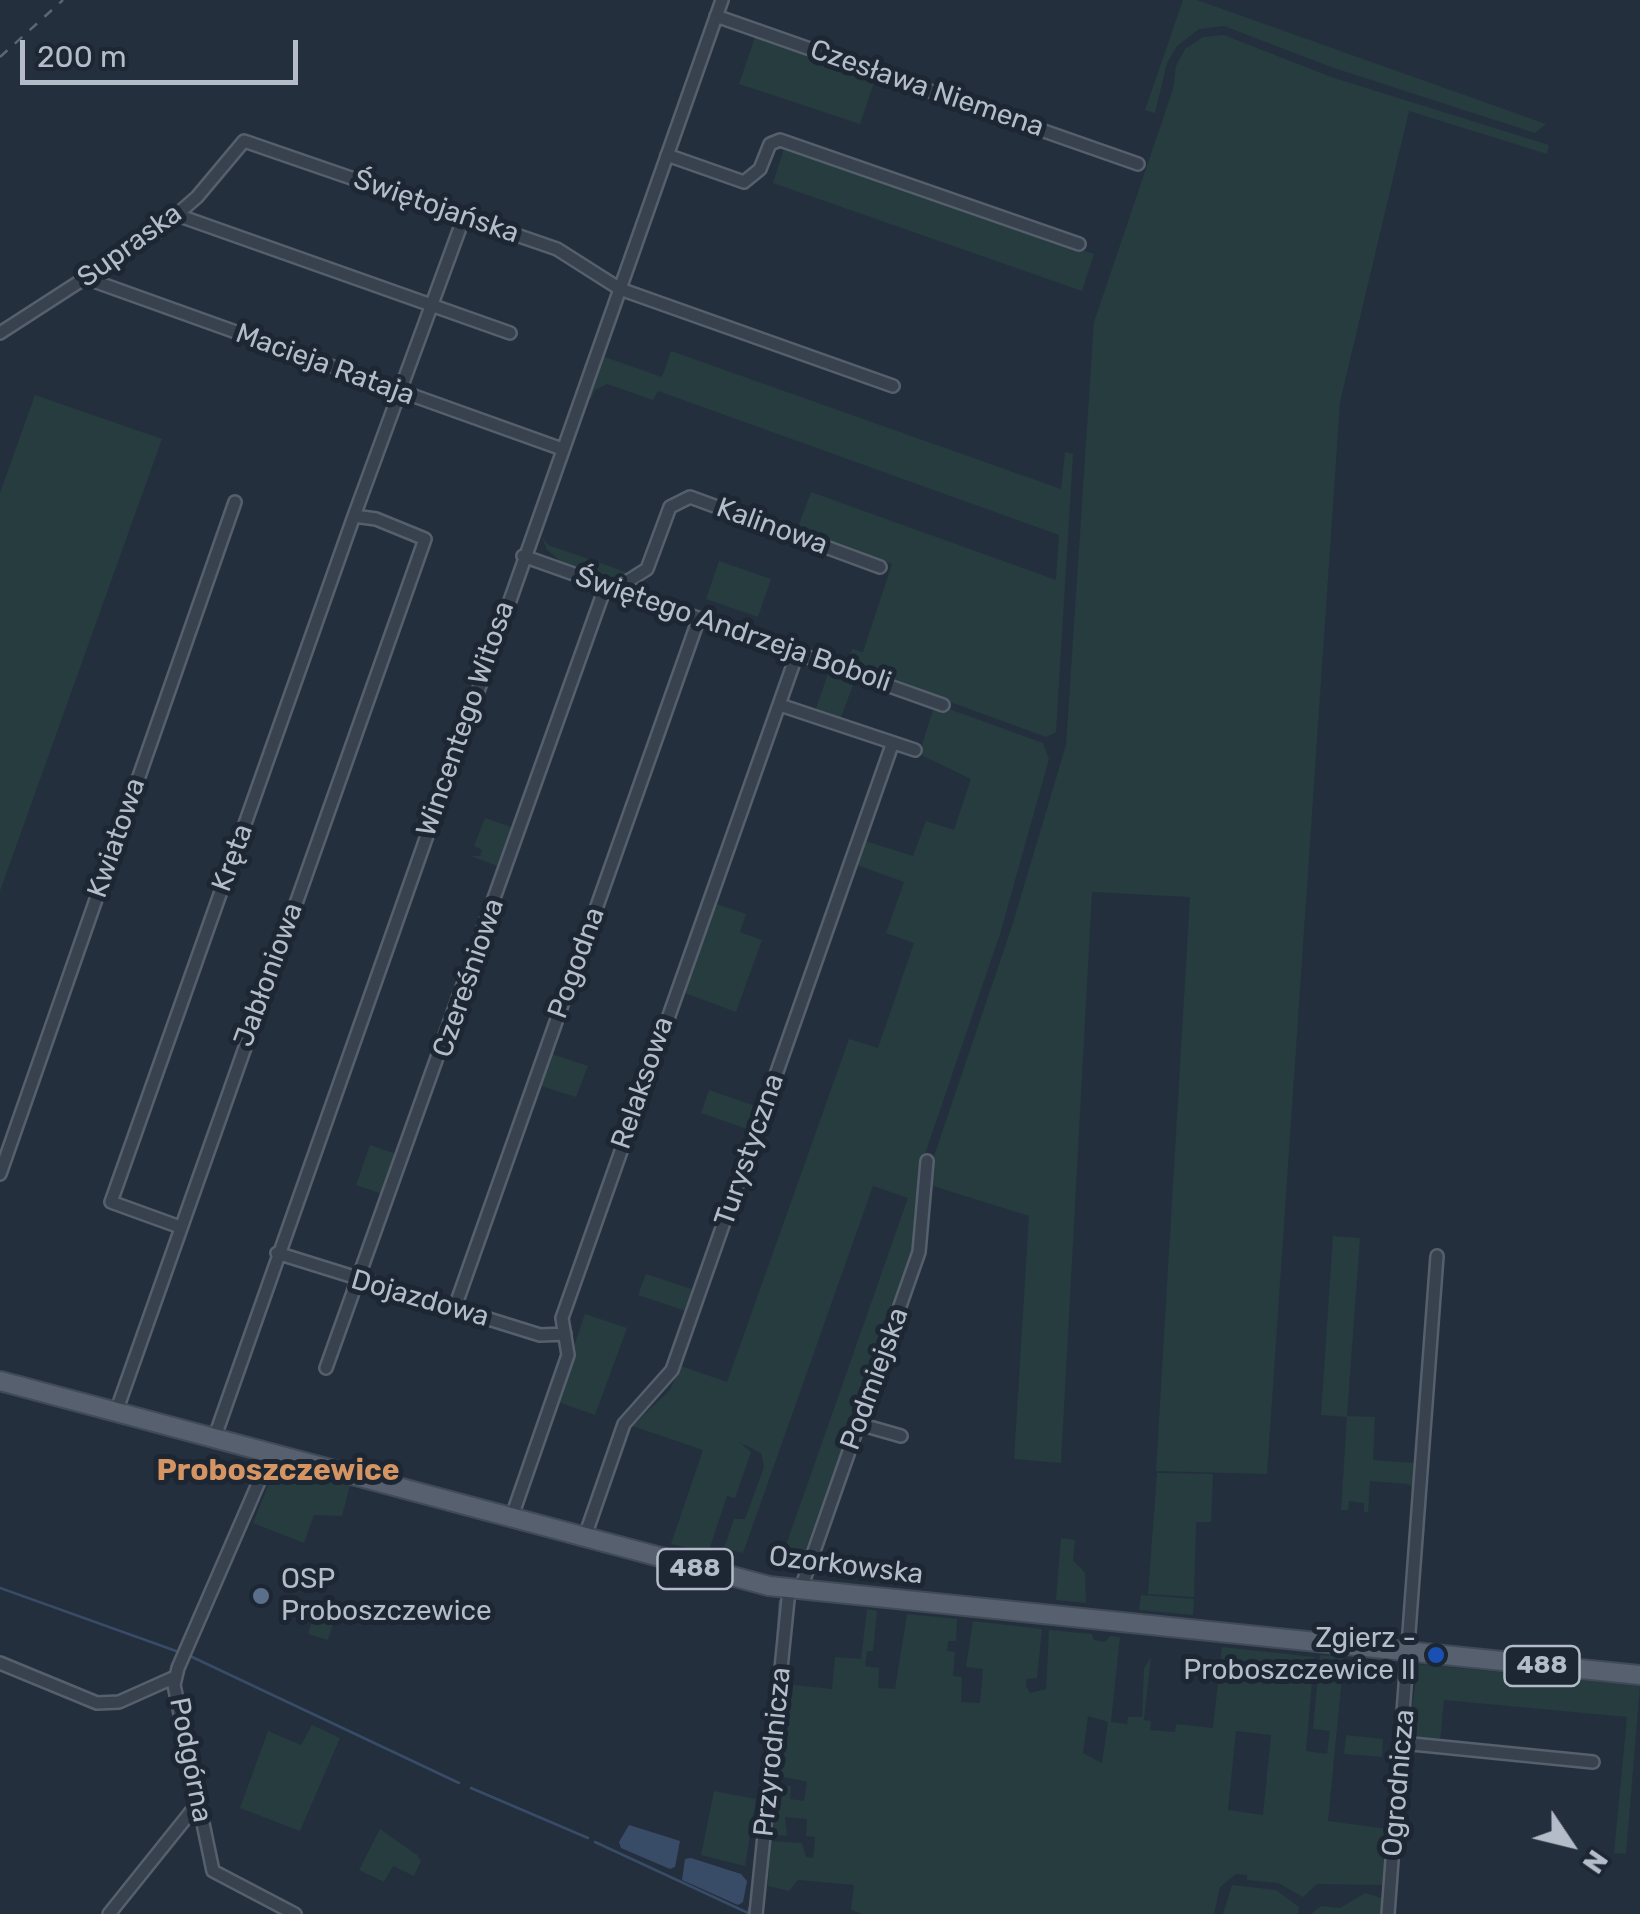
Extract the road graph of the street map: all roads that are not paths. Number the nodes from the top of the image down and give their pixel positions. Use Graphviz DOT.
graph roads {
  1 [pos="722,0"];
  2 [pos="716,16"];
  3 [pos="244,141"];
  4 [pos="667,156"];
  5 [pos="1138,164"];
  6 [pos="177,216"];
  7 [pos="464,217"];
  8 [pos="1079,244"];
  9 [pos="88,279"];
  10 [pos="620,289"];
  11 [pos="430,305"];
  12 [pos="0,333"];
  13 [pos="510,334"];
  14 [pos="893,386"];
  15 [pos="398,391"];
  16 [pos="562,449"];
  17 [pos="235,502"];
  18 [pos="354,516"];
  19 [pos="523,556"];
  20 [pos="880,567"];
  21 [pos="648,569"];
  22 [pos="612,587"];
  23 [pos="654,603"];
  24 [pos="699,618"];
  25 [pos="798,651"];
  26 [pos="780,705"];
  27 [pos="943,705"];
  28 [pos="892,745"];
  29 [pos="915,750"];
  30 [pos="927,1161"];
  31 [pos="0,1174"];
  32 [pos="180,1228"];
  33 [pos="277,1253"];
  34 [pos="1437,1256"];
  35 [pos="362,1279"];
  36 [pos="454,1307"];
  37 [pos="565,1334"];
  38 [pos="326,1368"];
  39 [pos="0,1381"];
  40 [pos="116,1412"];
  41 [pos="859,1424"];
  42 [pos="900,1436"];
  43 [pos="214,1439"];
  44 [pos="271,1454"];
  45 [pos="511,1520"];
  46 [pos="584,1539"];
  47 [pos="795,1590"];
  48 [pos="1410,1652"];
  49 [pos="0,1663"];
  50 [pos="1640,1676"];
  51 [pos="175,1677"];
  52 [pos="1402,1742"];
  53 [pos="1594,1762"];
  54 [pos="198,1802"];
  55 [pos="109,1914"];
  56 [pos="295,1914"];
  57 [pos="756,1914"];
  58 [pos="1388,1914"];
  1 -- 2 [label="street, Wincentego Witosa"];
  2 -- 4 [label="street, Wincentego Witosa"];
  2 -- 5 [label="street, Czesława Niemena"];
  3 -- 6 [label="street, Supraska"];
  3 -- 7 [label="street, Świętojańska"];
  4 -- 8 [label="street"];
  4 -- 10 [label="street, Wincentego Witosa"];
  6 -- 9 [label="street, Supraska"];
  6 -- 11 [label="street"];
  7 -- 10 [label="street, Świętojańska"];
  7 -- 11 [label="street"];
  9 -- 12 [label="street, Supraska"];
  9 -- 15 [label="street, Macieja Rataja"];
  10 -- 14 [label="street, Świętojańska"];
  10 -- 16 [label="street, Wincentego Witosa"];
  11 -- 13 [label="street"];
  11 -- 15 [label="street"];
  15 -- 16 [label="street, Macieja Rataja"];
  15 -- 18 [label="street"];
  16 -- 19 [label="street, Wincentego Witosa"];
  17 -- 31 [label="street, Kwiatowa"];
  18 -- 32 [label="street, Kręta"];
  18 -- 32 [label="street, Jabłoniowa"];
  19 -- 22 [label="street, Świętego Andrzeja Boboli"];
  19 -- 33 [label="street, Wincentego Witosa"];
  20 -- 21 [label="street, Kalinowa"];
  21 -- 22 [label="street"];
  21 -- 23 [label="street, Kalinowa"];
  22 -- 23 [label="street, Świętego Andrzeja Boboli"];
  22 -- 35 [label="street, Czereśniowa"];
  23 -- 24 [label="street, Świętego Andrzeja Boboli"];
  24 -- 25 [label="street, Świętego Andrzeja Boboli"];
  24 -- 36 [label="street, Pogodna"];
  25 -- 26 [label="street, Relaksowa"];
  25 -- 27 [label="street, Świętego Andrzeja Boboli"];
  26 -- 28 [label="street"];
  26 -- 37 [label="street, Relaksowa"];
  28 -- 29 [label="street"];
  28 -- 46 [label="street, Turystyczna"];
  30 -- 41 [label="street, Podmiejska"];
  32 -- 40 [label="street, Jabłoniowa"];
  33 -- 35 [label="street, Dojazdowa"];
  33 -- 43 [label="street, Wincentego Witosa"];
  34 -- 48 [label="street, Ogrodnicza"];
  35 -- 36 [label="street, Dojazdowa"];
  35 -- 38 [label="street, Czereśniowa"];
  36 -- 37 [label="street, Dojazdowa"];
  37 -- 45 [label="street, Relaksowa"];
  39 -- 40 [label="main road, Ozorkowska / 488"];
  40 -- 43 [label="main road, Ozorkowska / 488"];
  41 -- 42 [label="street"];
  41 -- 47 [label="street, Podmiejska"];
  43 -- 44 [label="main road, Ozorkowska / 488"];
  44 -- 45 [label="main road, Ozorkowska / 488"];
  44 -- 51 [label="street, Podgórna"];
  45 -- 46 [label="main road, Ozorkowska / 488"];
  46 -- 47 [label="main road, Ozorkowska / 488"];
  47 -- 48 [label="main road, Ozorkowska / 488"];
  47 -- 57 [label="street, Przyrodnicza"];
  48 -- 50 [label="main road, 488"];
  48 -- 52 [label="street, Ogrodnicza"];
  49 -- 51 [label="street"];
  51 -- 54 [label="street, Podgórna"];
  52 -- 53 [label="street"];
  52 -- 58 [label="street, Ogrodnicza"];
  54 -- 55 [label="street"];
  54 -- 56 [label="street, Podgórna"];
}
